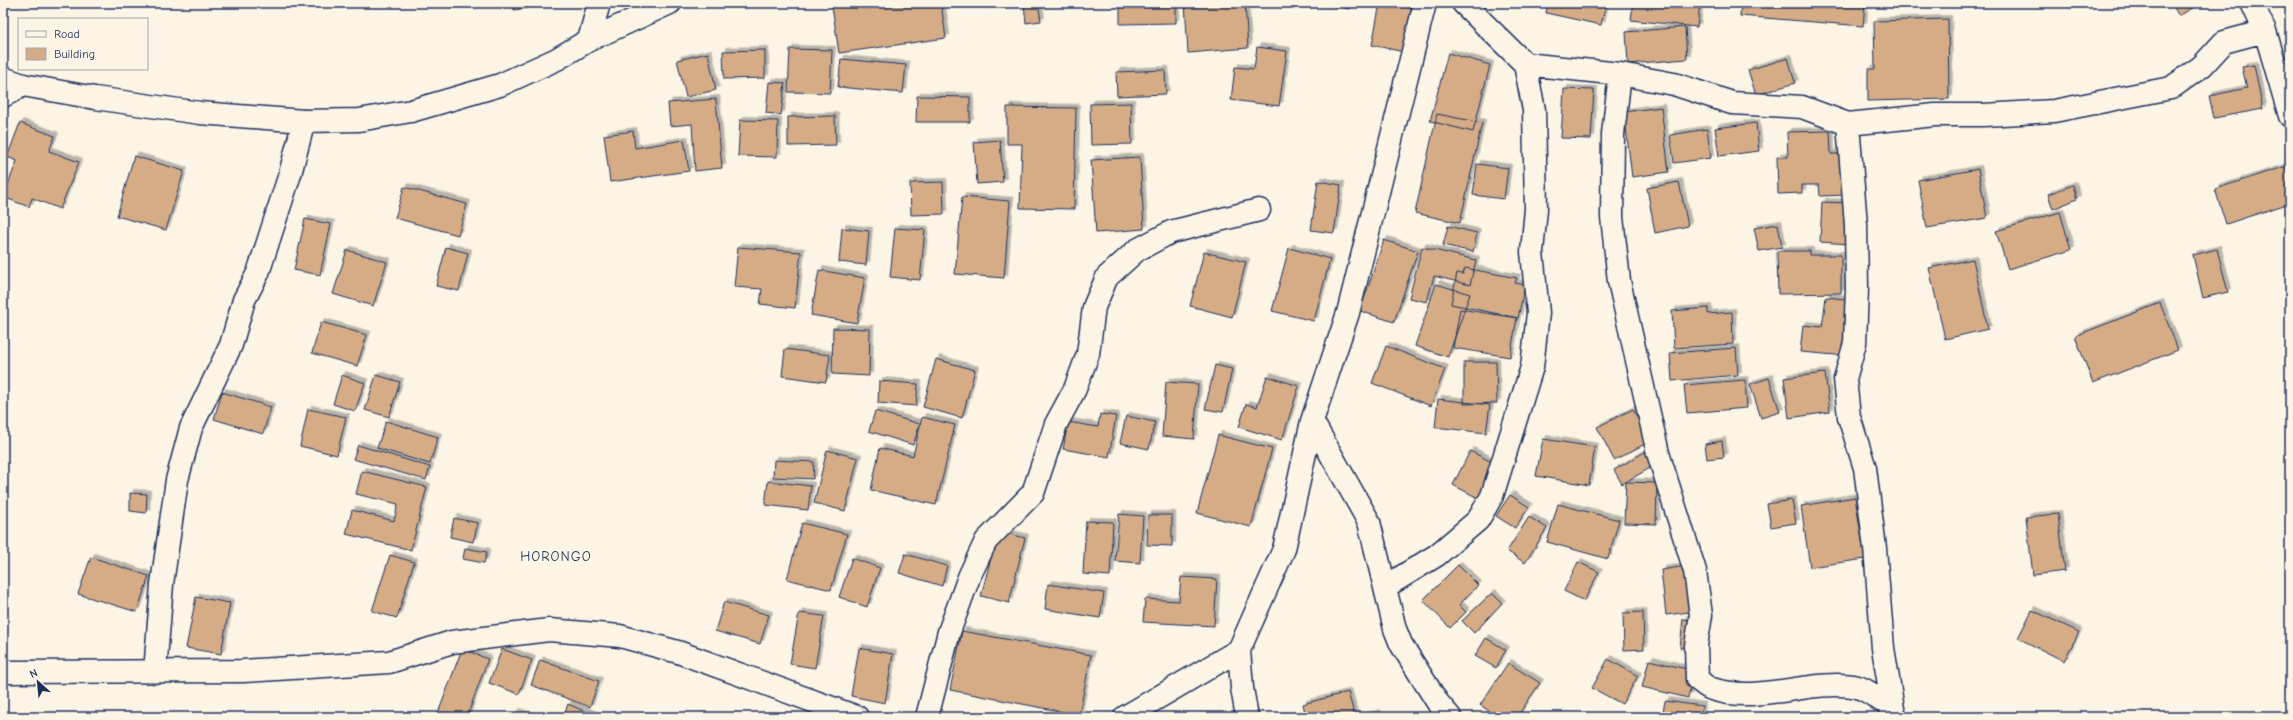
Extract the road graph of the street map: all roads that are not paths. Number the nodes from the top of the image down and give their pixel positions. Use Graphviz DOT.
graph roads {
  1 [pos="599,3"];
  2 [pos="670,3"];
  3 [pos="1425,3"];
  4 [pos="1463,3"];
  5 [pos="2252,3"];
  6 [pos="2265,32"];
  7 [pos="589,40"];
  8 [pos="1525,64"];
  9 [pos="1620,74"];
  10 [pos="13,82"];
  11 [pos="3,96"];
  12 [pos="2290,116"];
  13 [pos="304,121"];
  14 [pos="1848,124"];
  15 [pos="1259,210"];
  16 [pos="1312,421"];
  17 [pos="1385,588"];
  18 [pos="1239,650"];
  19 [pos="3,672"];
  20 [pos="155,672"];
  21 [pos="1894,713"];
  22 [pos="857,717"];
  23 [pos="927,717"];
  24 [pos="1125,717"];
  25 [pos="1247,717"];
  26 [pos="1450,717"];
  1 -- 7 [label="street"];
  2 -- 7 [label="street"];
  3 -- 16 [label="street"];
  4 -- 8 [label="street"];
  5 -- 6 [label="street"];
  6 -- 12 [label="street"];
  6 -- 14 [label="street"];
  7 -- 13 [label="street"];
  8 -- 9 [label="street"];
  8 -- 17 [label="street"];
  9 -- 14 [label="street"];
  9 -- 21 [label="street"];
  10 -- 11 [label="street"];
  10 -- 13 [label="street"];
  13 -- 20 [label="street"];
  14 -- 21 [label="street"];
  15 -- 23 [label="street"];
  16 -- 17 [label="street"];
  16 -- 18 [label="street"];
  17 -- 26 [label="street"];
  18 -- 24 [label="street"];
  18 -- 25 [label="street"];
  19 -- 20 [label="street"];
  20 -- 22 [label="street"];
}
